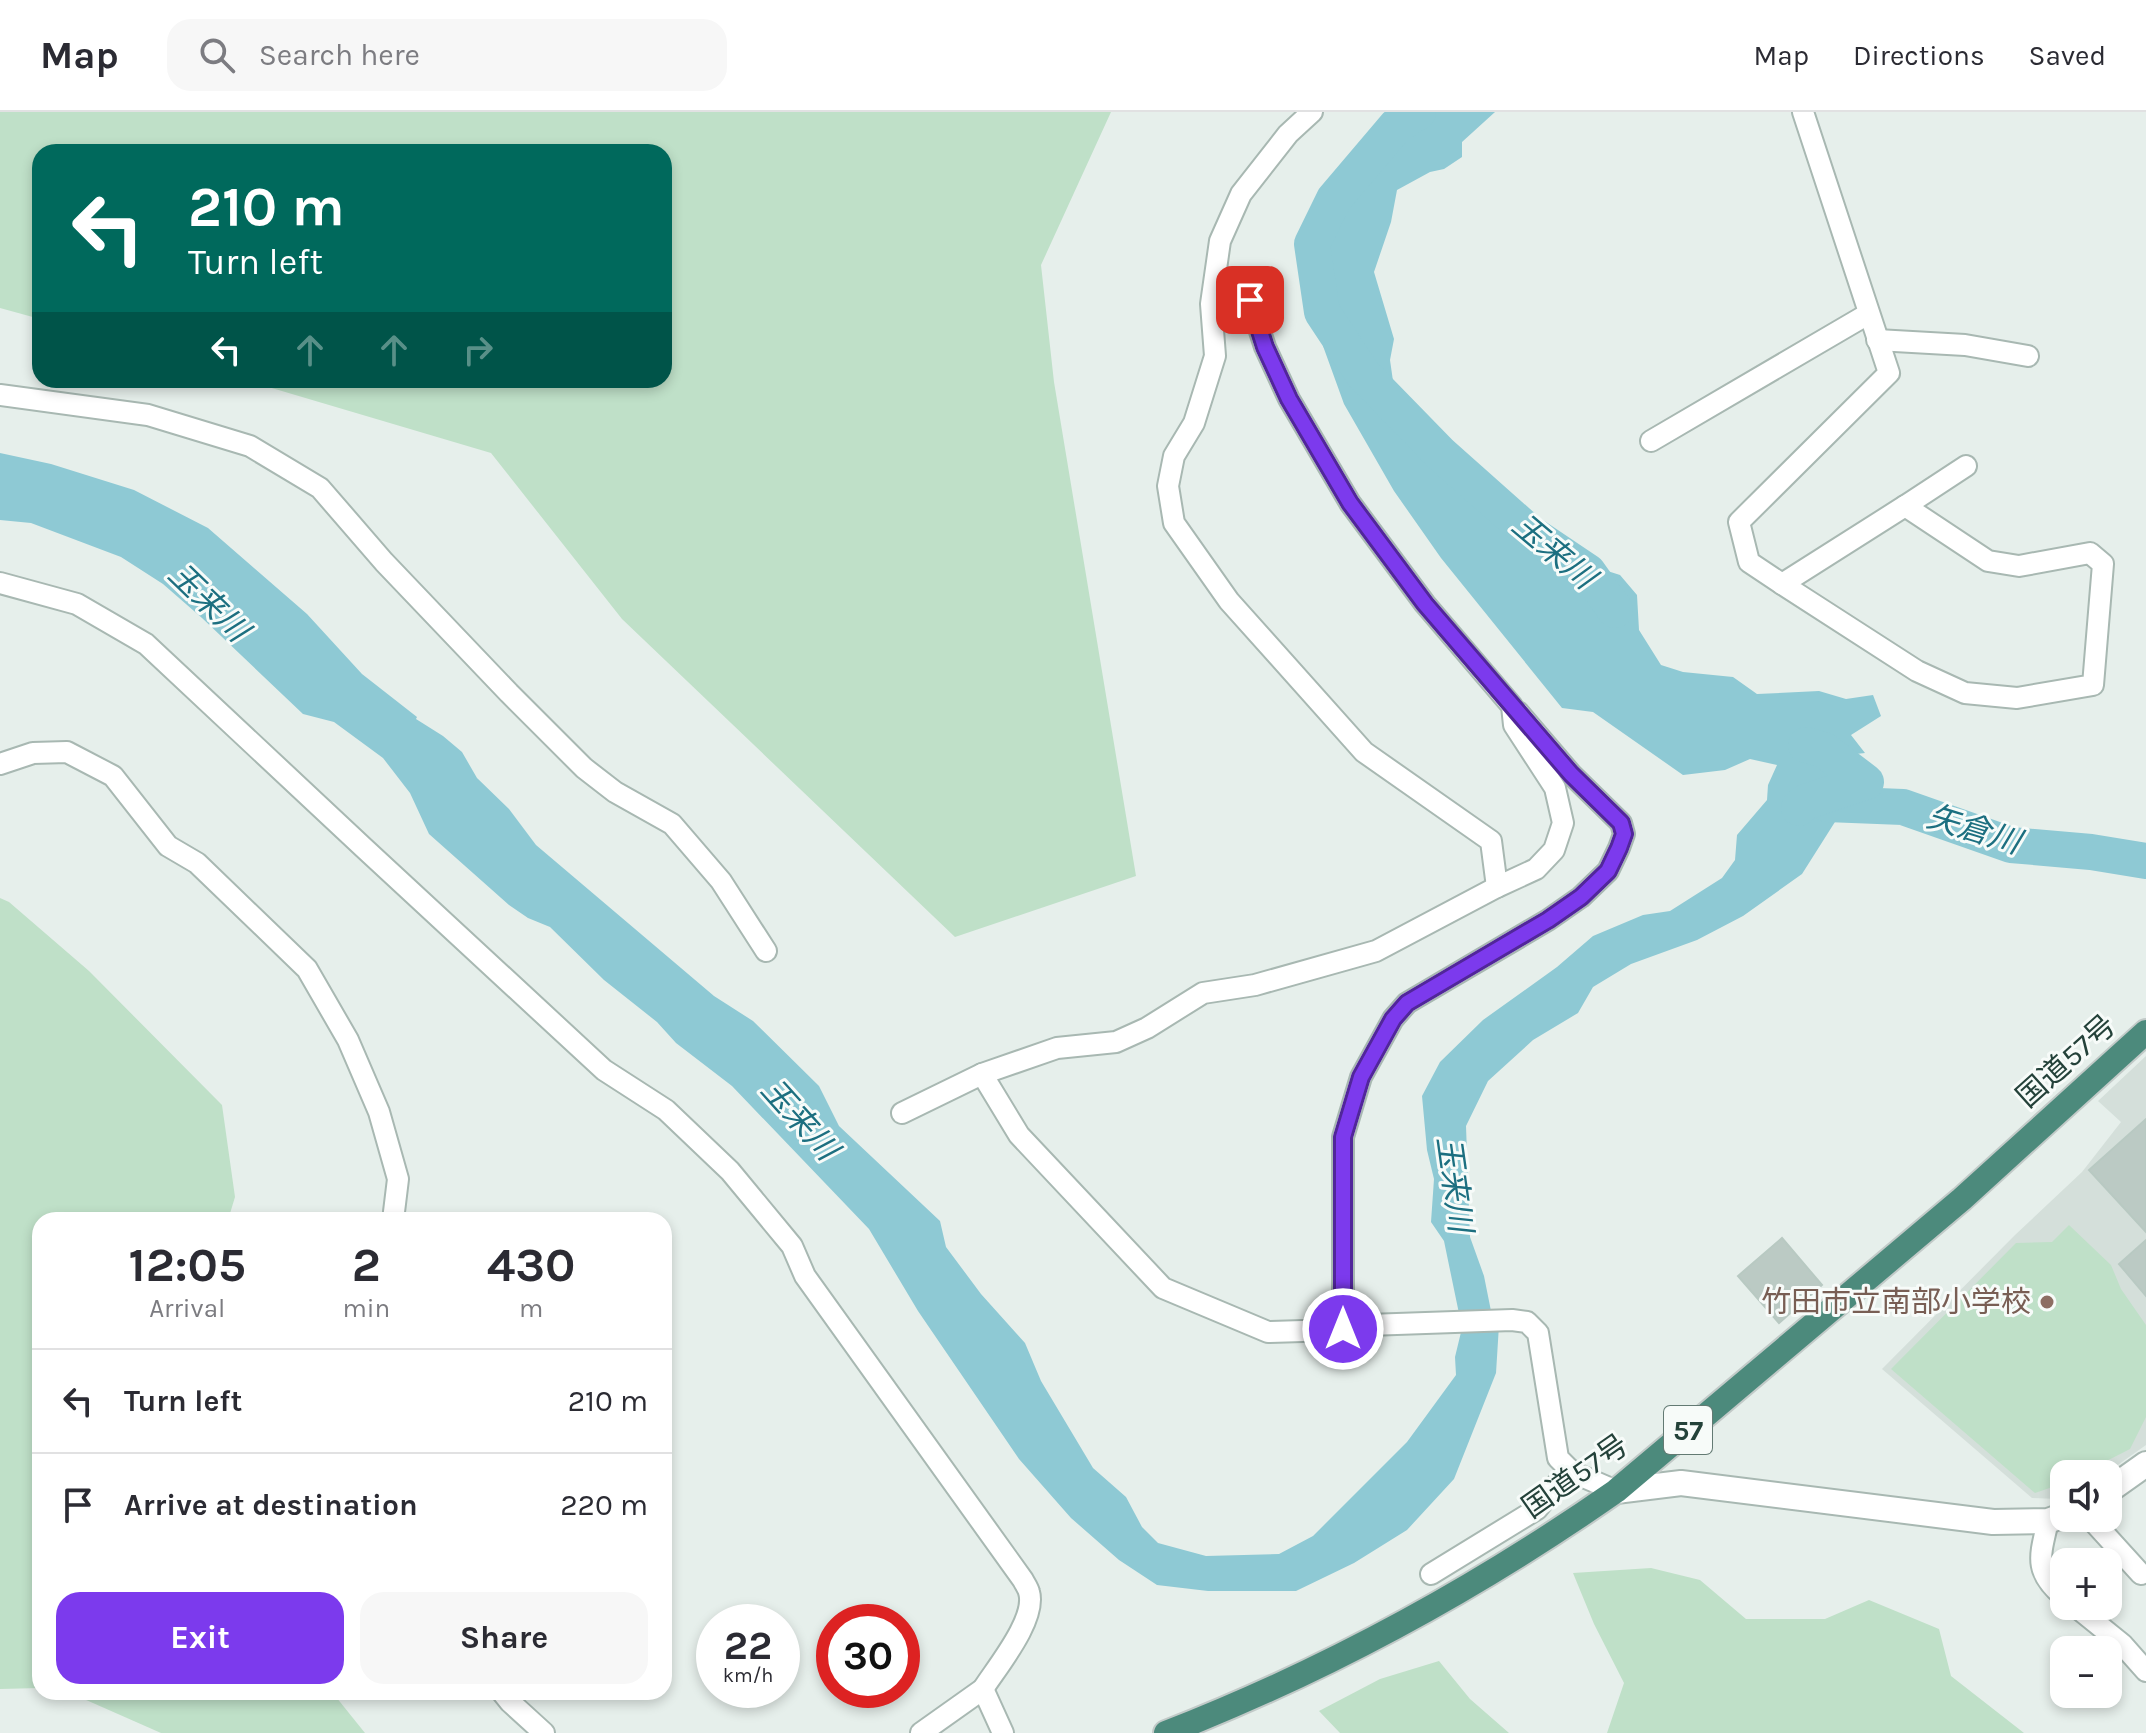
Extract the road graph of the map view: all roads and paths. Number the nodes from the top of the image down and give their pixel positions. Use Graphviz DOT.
graph roads {
  1 [pos="1312,112"];
  2 [pos="1803,112"];
  3 [pos="1250,300"];
  4 [pos="1868,314"];
  5 [pos="1877,340"];
  6 [pos="2028,356"];
  7 [pos="0,395"];
  8 [pos="1651,441"];
  9 [pos="1966,466"];
  10 [pos="1905,506"];
  11 [pos="0,583"];
  12 [pos="1782,584"];
  13 [pos="1512,706"];
  14 [pos="0,764"];
  15 [pos="1497,887"];
  16 [pos="766,951"];
  17 [pos="2146,1032"];
  18 [pos="982,1074"];
  19 [pos="902,1113"];
  20 [pos="394,1212"];
  21 [pos="1343,1329"];
  22 [pos="2146,1464"];
  23 [pos="1569,1469"];
  24 [pos="2122,1481"];
  25 [pos="1616,1491"];
  26 [pos="2050,1518"];
  27 [pos="2050,1532"];
  28 [pos="2103,1532"];
  29 [pos="1431,1574"];
  30 [pos="2141,1574"];
  31 [pos="2050,1586"];
  32 [pos="2092,1620"];
  33 [pos="2146,1671"];
  34 [pos="983,1689"];
  35 [pos="508,1700"];
  36 [pos="1194,1727"];
  37 [pos="544,1733"];
  38 [pos="921,1733"];
  39 [pos="1003,1733"];
  40 [pos="1166,1733"];
  1 -- 15 [label="street"];
  2 -- 4 [label="street"];
  3 -- 13 [label="street"];
  4 -- 5 [label="street"];
  4 -- 8 [label="street"];
  5 -- 6 [label="street"];
  5 -- 12 [label="street"];
  7 -- 16 [label="street"];
  9 -- 10 [label="street"];
  10 -- 12 [label="street"];
  10 -- 12 [label="street"];
  11 -- 34 [label="street"];
  13 -- 15 [label="street"];
  13 -- 21 [label="street"];
  14 -- 20 [label="street"];
  15 -- 18 [label="street"];
  17 -- 25 [label="highway, 国道57号 / 57"];
  18 -- 19 [label="street"];
  18 -- 21 [label="street"];
  21 -- 23 [label="street"];
  22 -- 24 [label="street"];
  23 -- 25 [label="street"];
  23 -- 29 [label="street"];
  25 -- 26 [label="street"];
  25 -- 36 [label="highway, 国道57号 / 57"];
  27 -- 31 [label="street"];
  28 -- 30 [label="street"];
  32 -- 33 [label="street"];
  34 -- 38 [label="street"];
  34 -- 39 [label="street"];
  35 -- 37 [label="street"];
  36 -- 40 [label="highway, 国道57号 / 57"];
}
